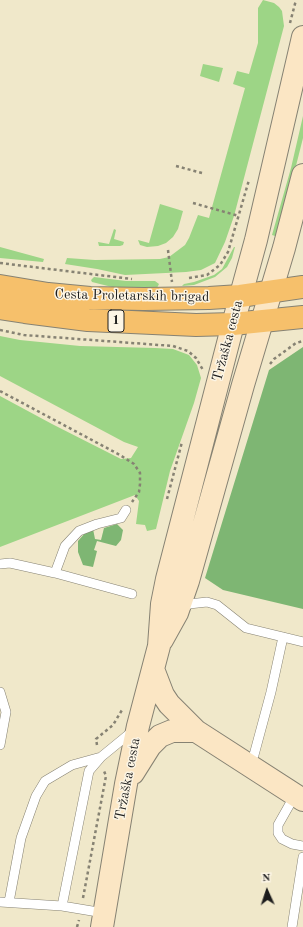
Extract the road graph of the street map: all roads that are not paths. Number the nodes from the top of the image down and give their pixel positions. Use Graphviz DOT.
graph roads {
  1 [pos="303,37"];
  2 [pos="303,175"];
  3 [pos="0,286"];
  4 [pos="303,287"];
  5 [pos="270,292"];
  6 [pos="240,296"];
  7 [pos="0,308"];
  8 [pos="303,317"];
  9 [pos="262,320"];
  10 [pos="233,324"];
  11 [pos="126,510"];
  12 [pos="0,564"];
  13 [pos="55,573"];
  14 [pos="132,594"];
  15 [pos="177,613"];
  16 [pos="283,637"];
  17 [pos="303,642"];
  18 [pos="159,646"];
  19 [pos="153,669"];
  20 [pos="0,692"];
  21 [pos="138,726"];
  22 [pos="196,731"];
  23 [pos="0,745"];
  24 [pos="101,757"];
  25 [pos="248,764"];
  26 [pos="116,780"];
  27 [pos="299,798"];
  28 [pos="303,846"];
  29 [pos="303,857"];
  30 [pos="5,902"];
  31 [pos="62,906"];
  32 [pos="103,920"];
  33 [pos="292,927"];
  1 -- 6 [label="main road, Tržaška cesta"];
  2 -- 5 [label="main road, Tržaška cesta"];
  3 -- 6 [label="main road, Cesta Proletarskih brigad / 1"];
  4 -- 5 [label="main road, 1"];
  5 -- 6 [label="main road, 1"];
  5 -- 9 [label="main road, Tržaška cesta"];
  6 -- 10 [label="main road, Tržaška cesta"];
  7 -- 10 [label="main road, Cesta Proletarskih brigad / 1"];
  8 -- 9 [label="main road, 1"];
  9 -- 10 [label="main road, Cesta Proletarskih brigad / 1"];
  9 -- 15 [label="main road, Tržaška cesta"];
  10 -- 18 [label="main road, Tržaška cesta"];
  11 -- 13 [label="lane"];
  12 -- 13 [label="lane"];
  13 -- 14 [label="lane"];
  15 -- 16 [label="lane"];
  15 -- 18 [label="main road, Tržaška cesta"];
  16 -- 17 [label="lane"];
  16 -- 25 [label="lane"];
  18 -- 19 [label="main road, Tržaška cesta"];
  19 -- 21 [label="main road, Tržaška cesta"];
  19 -- 22 [label="main road"];
  20 -- 23 [label="lane"];
  21 -- 24 [label="lane"];
  21 -- 26 [label="main road, Tržaška cesta"];
  22 -- 25 [label="main road"];
  22 -- 26 [label="main road"];
  24 -- 30 [label="lane"];
  24 -- 31 [label="lane"];
  25 -- 27 [label="main road"];
  26 -- 32 [label="main road, Tržaška cesta"];
  27 -- 28 [label="lane"];
  29 -- 33 [label="lane"];
  30 -- 31 [label="lane, Tržaška cesta"];
  31 -- 32 [label="lane, Tržaška cesta"];
}
